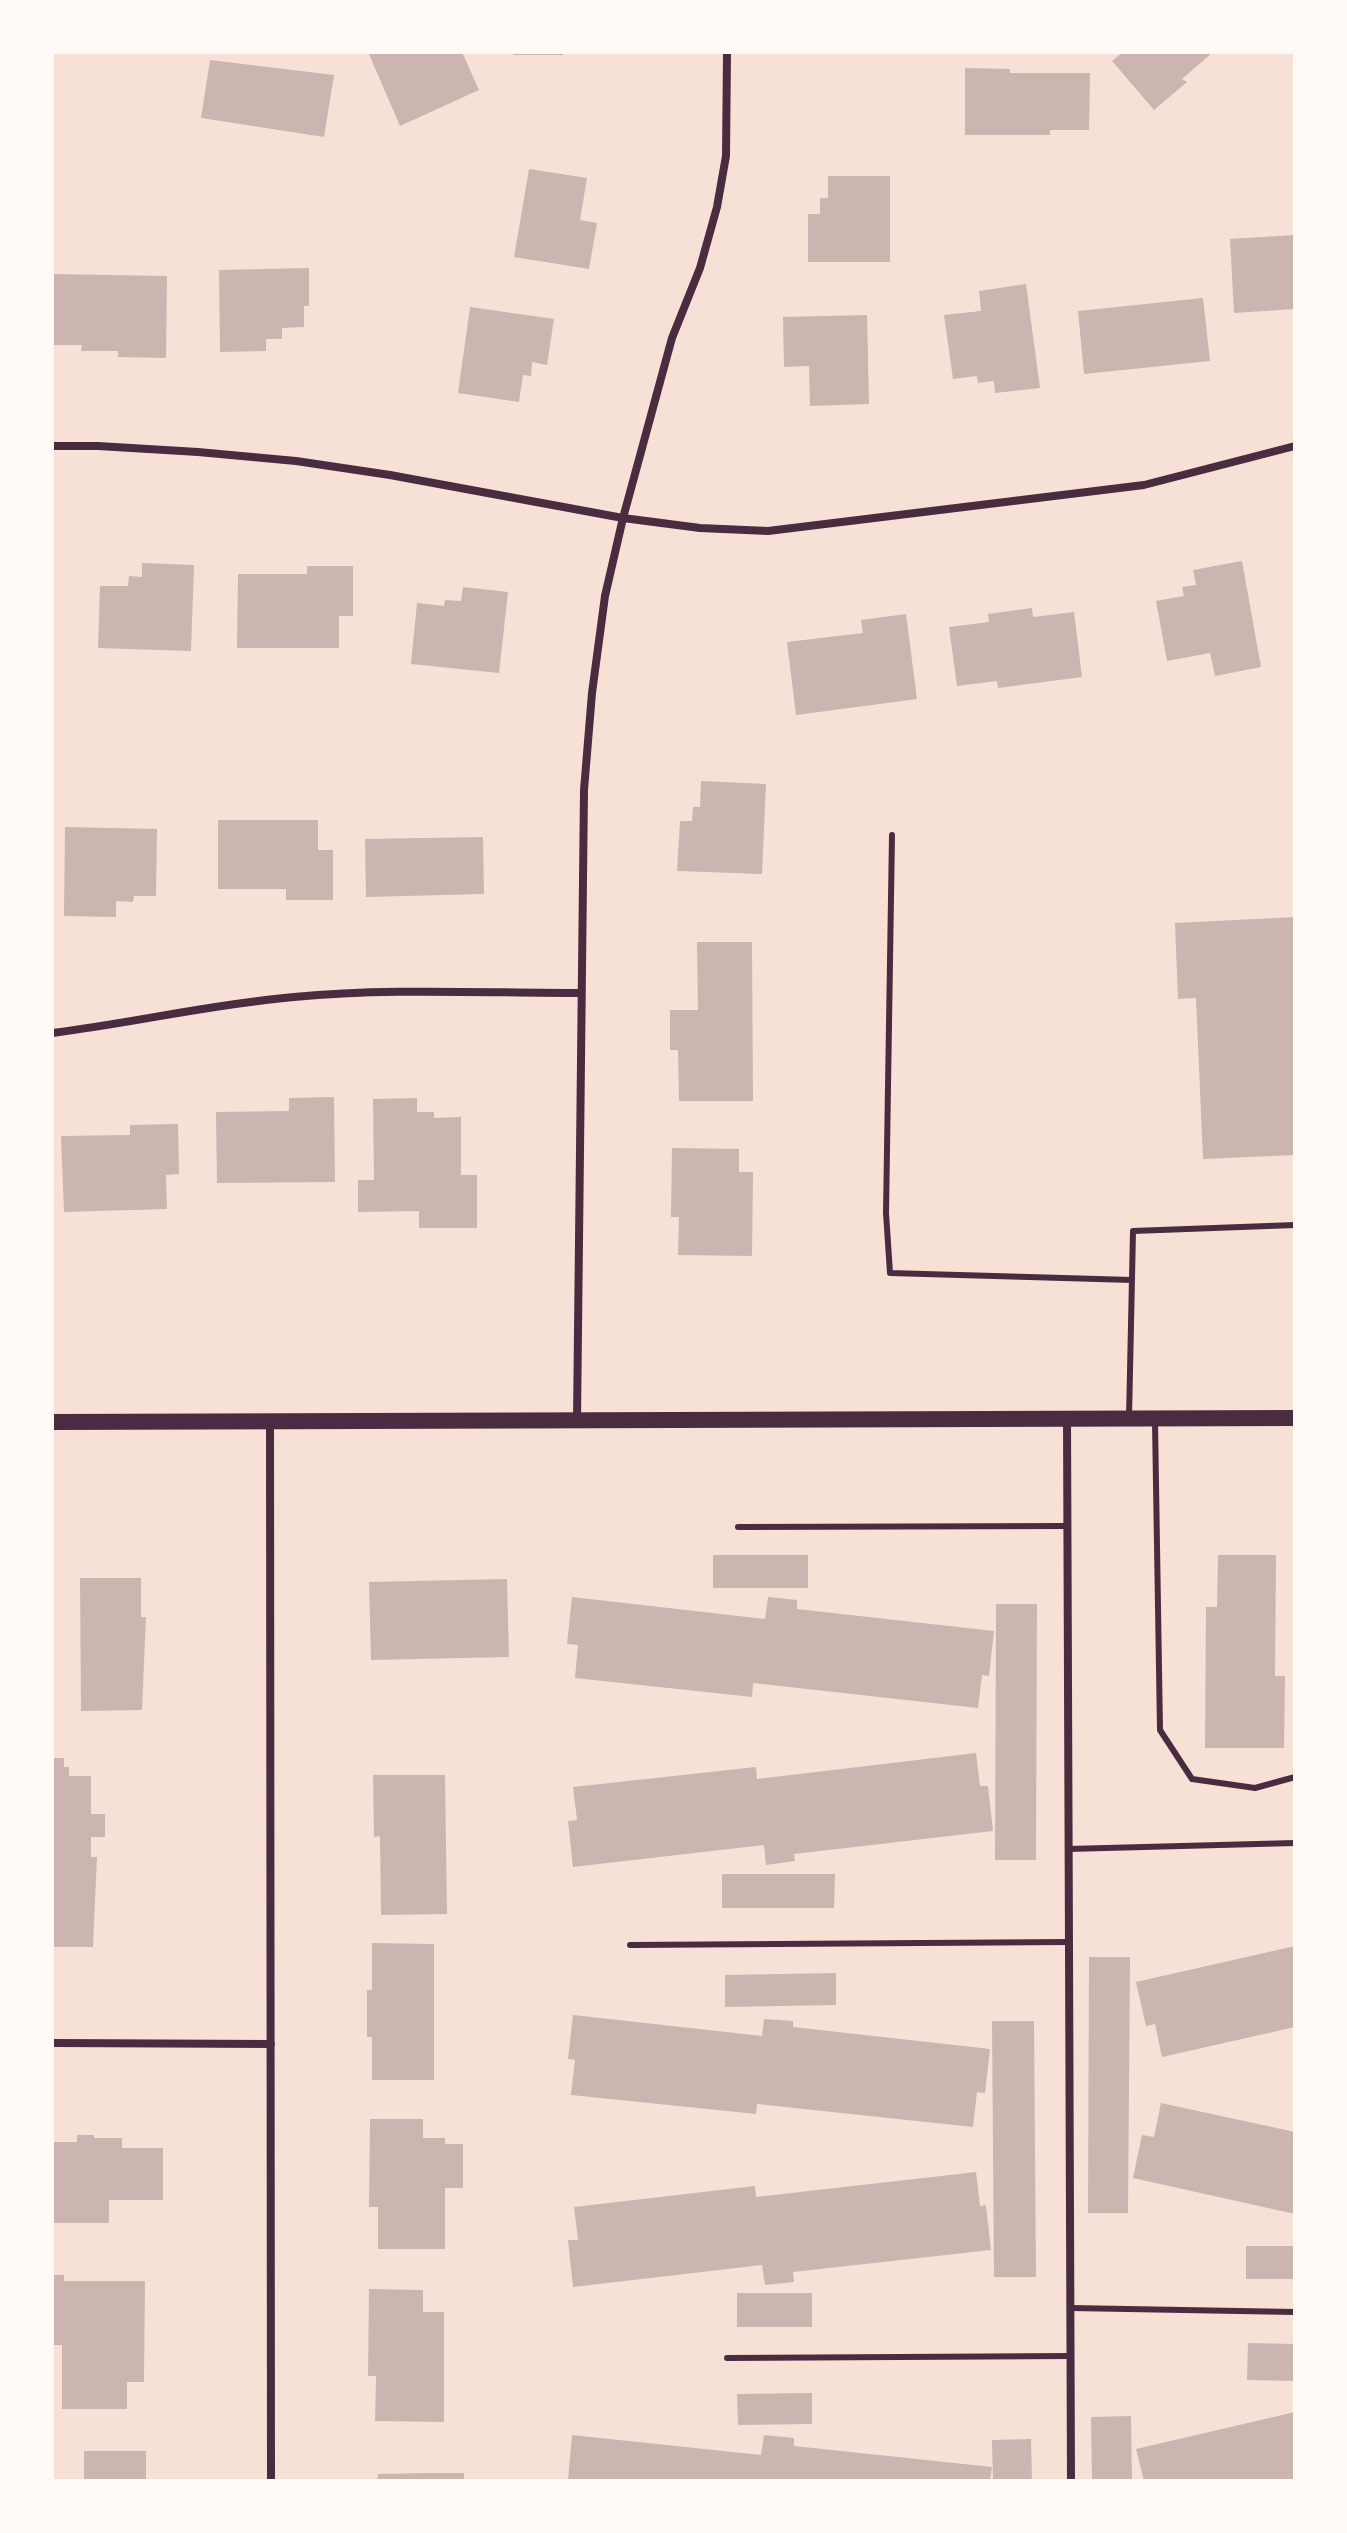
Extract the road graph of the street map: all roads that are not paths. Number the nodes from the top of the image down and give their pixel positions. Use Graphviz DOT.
graph roads {
  1 [pos="727,52"];
  2 [pos="52,446"];
  3 [pos="1295,446"];
  4 [pos="623,518"];
  5 [pos="892,835"];
  6 [pos="581,993"];
  7 [pos="52,1033"];
  8 [pos="1295,1225"];
  9 [pos="1132,1280"];
  10 [pos="1067,1418"];
  11 [pos="1129,1418"];
  12 [pos="1155,1418"];
  13 [pos="1295,1418"];
  14 [pos="270,1421"];
  15 [pos="577,1421"];
  16 [pos="52,1422"];
  17 [pos="1067,1526"];
  18 [pos="738,1527"];
  19 [pos="1295,1777"];
  20 [pos="1295,1843"];
  21 [pos="1068,1849"];
  22 [pos="1069,1942"];
  23 [pos="630,1945"];
  24 [pos="52,2043"];
  25 [pos="271,2044"];
  26 [pos="1071,2308"];
  27 [pos="1295,2312"];
  28 [pos="1071,2356"];
  29 [pos="727,2358"];
  30 [pos="271,2481"];
  31 [pos="1071,2481"];
  1 -- 4 [label="street"];
  2 -- 4 [label="street"];
  3 -- 4 [label="street"];
  4 -- 6 [label="street"];
  5 -- 9 [label="lane"];
  6 -- 7 [label="street"];
  6 -- 15 [label="street"];
  8 -- 9 [label="lane"];
  9 -- 11 [label="lane"];
  10 -- 11 [label="main road"];
  10 -- 15 [label="main road"];
  10 -- 17 [label="street"];
  11 -- 12 [label="main road"];
  12 -- 13 [label="main road"];
  12 -- 19 [label="lane"];
  14 -- 15 [label="main road"];
  14 -- 16 [label="main road"];
  14 -- 25 [label="street"];
  17 -- 18 [label="lane"];
  17 -- 21 [label="street"];
  20 -- 21 [label="lane"];
  21 -- 22 [label="street"];
  22 -- 23 [label="lane"];
  22 -- 26 [label="street"];
  24 -- 25 [label="street"];
  25 -- 30 [label="street"];
  26 -- 27 [label="lane"];
  26 -- 28 [label="street"];
  28 -- 29 [label="lane"];
  28 -- 31 [label="street"];
}
